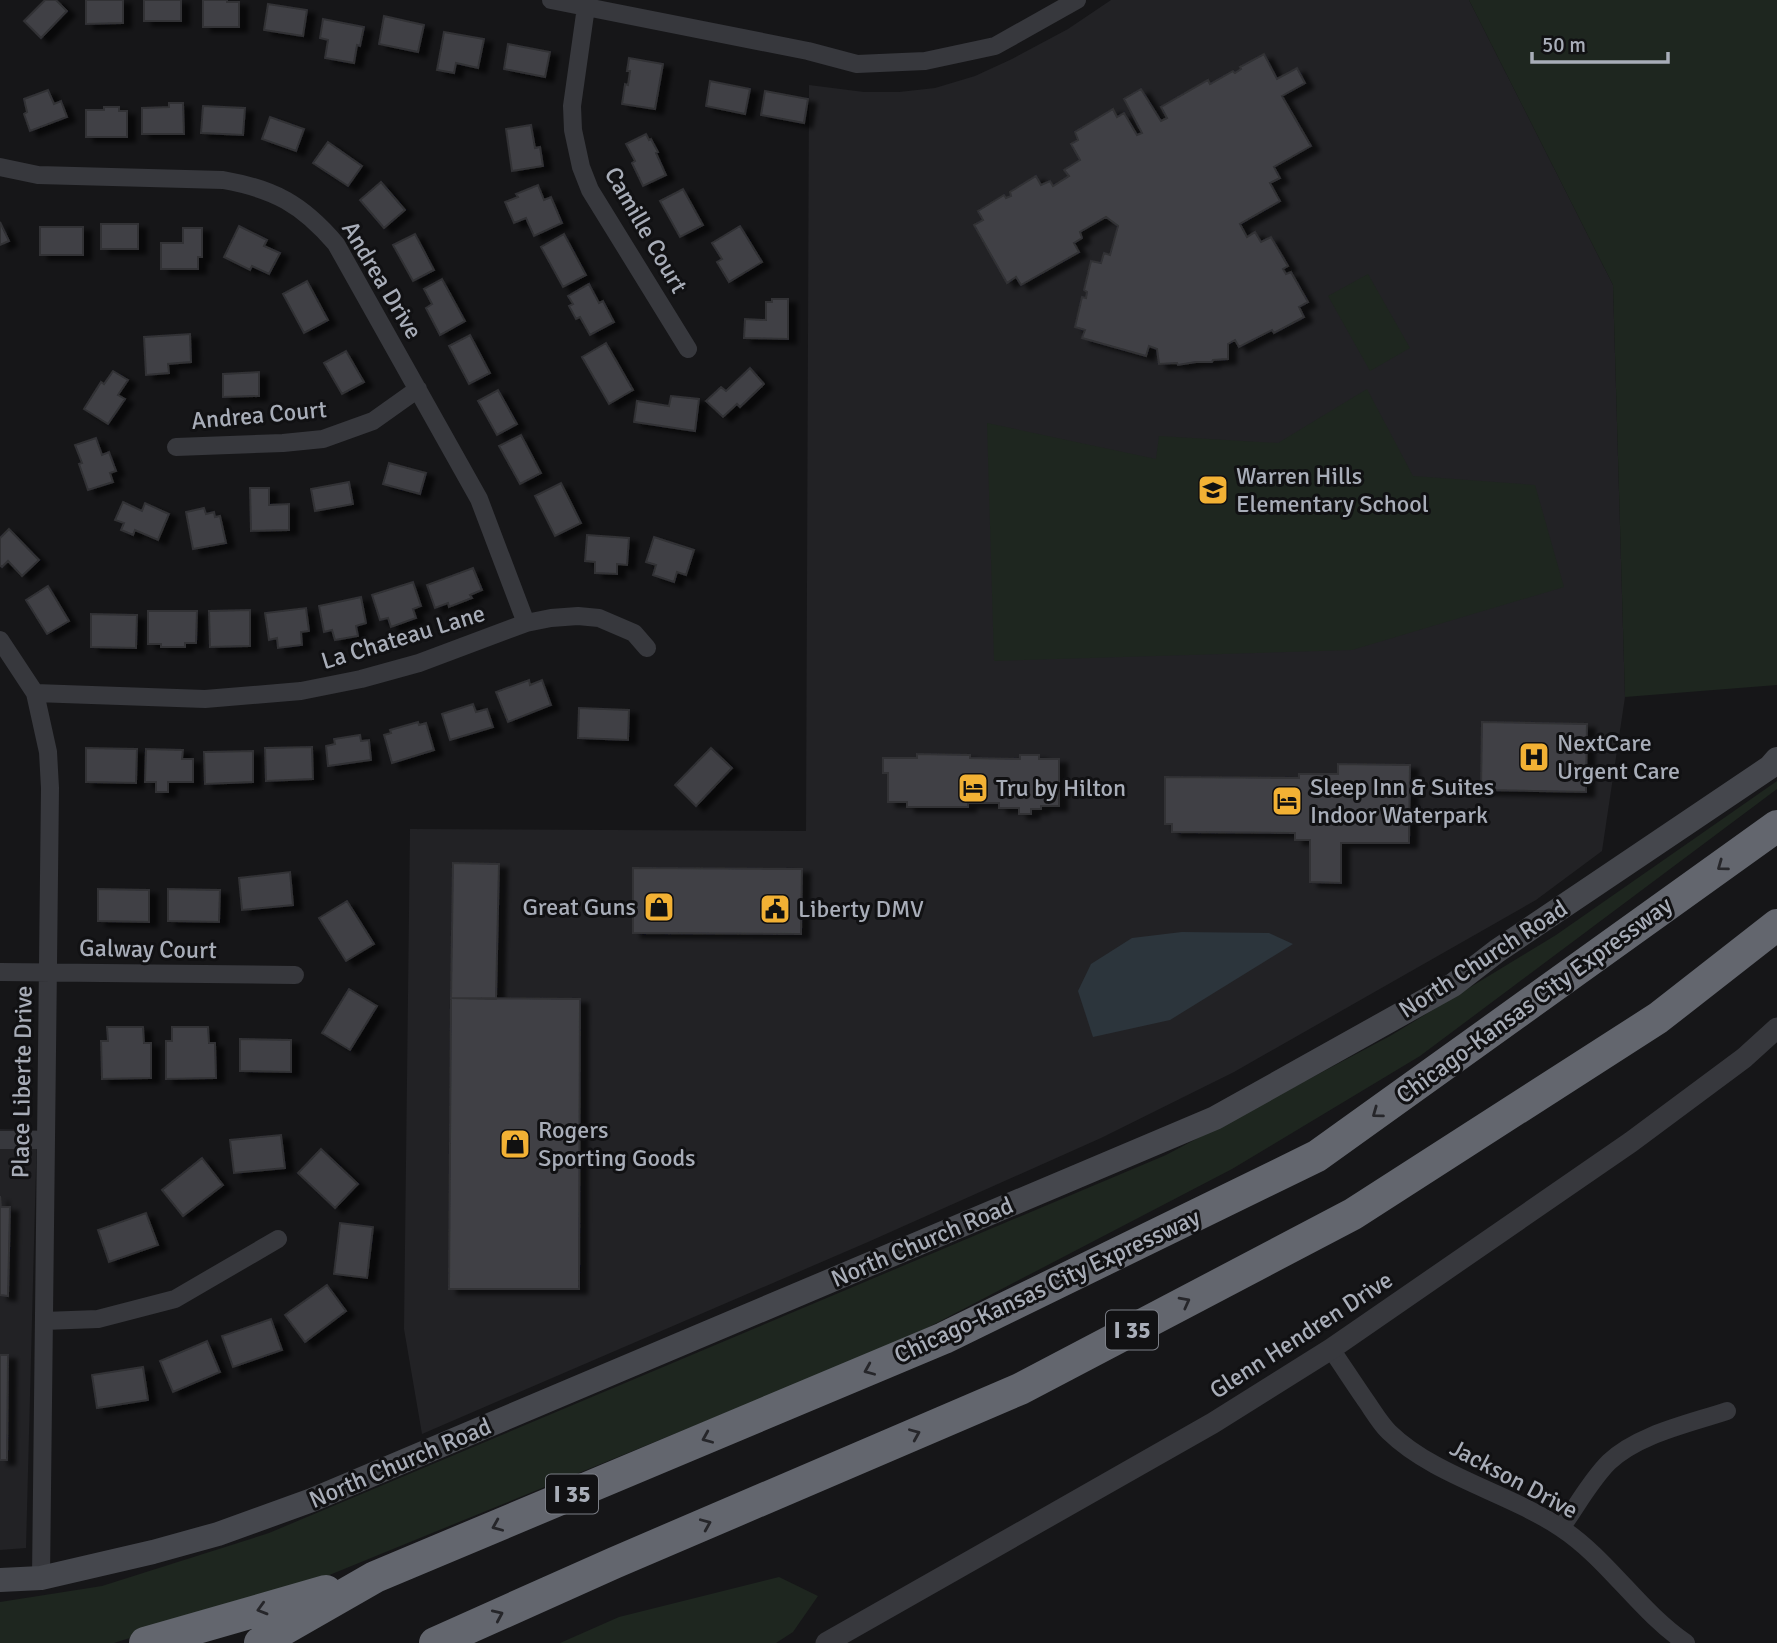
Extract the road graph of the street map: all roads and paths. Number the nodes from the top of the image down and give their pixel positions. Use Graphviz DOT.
graph roads {
  1 [pos="551,0"];
  2 [pos="1077,0"];
  3 [pos="586,7"];
  4 [pos="0,167"];
  5 [pos="688,349"];
  6 [pos="418,389"];
  7 [pos="176,447"];
  8 [pos="526,623"];
  9 [pos="0,640"];
  10 [pos="647,648"];
  11 [pos="35,693"];
  12 [pos="1777,759"];
  13 [pos="1777,826"];
  14 [pos="1777,925"];
  15 [pos="0,972"];
  16 [pos="48,972"];
  17 [pos="295,975"];
  18 [pos="1777,1028"];
  19 [pos="0,1140"];
  20 [pos="45,1140"];
  21 [pos="278,1239"];
  22 [pos="44,1321"];
  23 [pos="1331,1349"];
  24 [pos="1727,1411"];
  25 [pos="1561,1528"];
  26 [pos="375,1577"];
  27 [pos="41,1578"];
  28 [pos="0,1580"];
  29 [pos="145,1643"];
  30 [pos="260,1643"];
  31 [pos="435,1643"];
  32 [pos="826,1643"];
  33 [pos="1686,1643"];
  1 -- 3 [label="street"];
  2 -- 3 [label="street"];
  3 -- 5 [label="street, Camille Court"];
  4 -- 6 [label="street, Andrea Drive"];
  6 -- 7 [label="street, Andrea Court"];
  6 -- 8 [label="street, Andrea Drive"];
  8 -- 10 [label="street, La Chateau Lane"];
  8 -- 11 [label="street, La Chateau Lane"];
  9 -- 11 [label="street, Place Liberte Drive"];
  11 -- 16 [label="street, Place Liberte Drive"];
  12 -- 27 [label="main road, North Church Road"];
  13 -- 26 [label="highway, Chicago-Kansas City Expressway / I 35, one-way"];
  31 -- 14 [label="highway, I 35, one-way"];
  15 -- 16 [label="street, Galway Court"];
  16 -- 17 [label="street, Galway Court"];
  16 -- 20 [label="street, Place Liberte Drive"];
  18 -- 23 [label="street, Glenn Hendren Drive"];
  19 -- 20 [label="street"];
  20 -- 22 [label="street, Place Liberte Drive"];
  21 -- 22 [label="street"];
  22 -- 27 [label="street, Place Liberte Drive"];
  23 -- 25 [label="street, Jackson Drive"];
  23 -- 32 [label="street, Glenn Hendren Drive"];
  24 -- 25 [label="street"];
  25 -- 33 [label="street, Jackson Drive"];
  26 -- 29 [label="highway, one-way"];
  26 -- 30 [label="highway, Chicago-Kansas City Expressway / I 35"];
  27 -- 28 [label="main road, North Church Road"];
}
